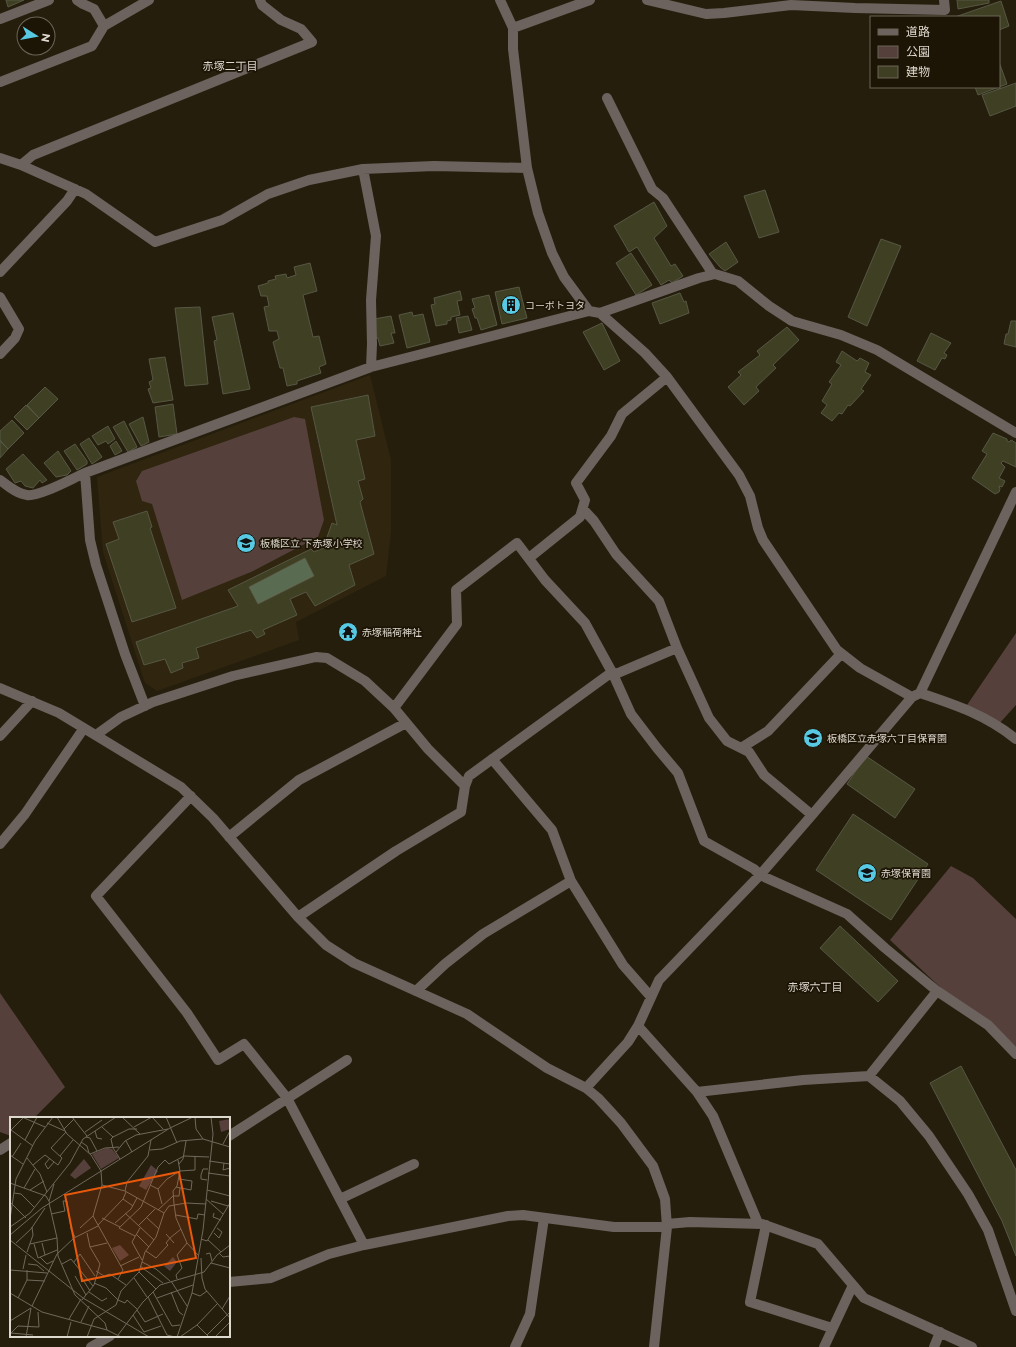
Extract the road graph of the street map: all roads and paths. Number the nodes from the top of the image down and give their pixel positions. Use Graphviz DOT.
graph roads {
  1 [pos="49,0"];
  2 [pos="77,0"];
  3 [pos="149,0"];
  4 [pos="260,0"];
  5 [pos="500,0"];
  6 [pos="590,0"];
  7 [pos="647,0"];
  8 [pos="944,0"];
  9 [pos="670,3"];
  10 [pos="0,19"];
  11 [pos="104,26"];
  12 [pos="513,28"];
  13 [pos="0,82"];
  14 [pos="607,98"];
  15 [pos="0,158"];
  16 [pos="21,166"];
  17 [pos="527,168"];
  18 [pos="363,169"];
  19 [pos="75,189"];
  20 [pos="0,272"];
  21 [pos="713,274"];
  22 [pos="0,297"];
  23 [pos="589,311"];
  24 [pos="600,313"];
  25 [pos="0,354"];
  26 [pos="371,367"];
  27 [pos="667,377"];
  28 [pos="1016,433"];
  29 [pos="85,473"];
  30 [pos="0,480"];
  31 [pos="1016,492"];
  32 [pos="583,509"];
  33 [pos="529,558"];
  34 [pos="677,648"];
  35 [pos="841,654"];
  36 [pos="613,674"];
  37 [pos="0,688"];
  38 [pos="916,695"];
  39 [pos="32,701"];
  40 [pos="145,706"];
  41 [pos="394,708"];
  42 [pos="406,723"];
  43 [pos="84,728"];
  44 [pos="96,735"];
  45 [pos="0,736"];
  46 [pos="1016,740"];
  47 [pos="741,748"];
  48 [pos="492,759"];
  49 [pos="465,786"];
  50 [pos="191,796"];
  51 [pos="812,815"];
  52 [pos="228,837"];
  53 [pos="0,844"];
  54 [pos="760,874"];
  55 [pos="570,881"];
  56 [pos="298,917"];
  57 [pos="416,991"];
  58 [pos="937,991"];
  59 [pos="651,997"];
  60 [pos="638,1026"];
  61 [pos="1016,1054"];
  62 [pos="347,1060"];
  63 [pos="869,1076"];
  64 [pos="586,1088"];
  65 [pos="697,1092"];
  66 [pos="286,1098"];
  67 [pos="230,1135"];
  68 [pos="10,1145"];
  69 [pos="0,1150"];
  70 [pos="414,1164"];
  71 [pos="340,1199"];
  72 [pos="544,1218"];
  73 [pos="762,1224"];
  74 [pos="667,1225"];
  75 [pos="364,1245"];
  76 [pos="230,1282"];
  77 [pos="853,1285"];
  78 [pos="1016,1311"];
  79 [pos="832,1328"];
  80 [pos="940,1332"];
  81 [pos="108,1337"];
  82 [pos="91,1347"];
  83 [pos="515,1347"];
  84 [pos="654,1347"];
  85 [pos="824,1347"];
  86 [pos="934,1347"];
  87 [pos="972,1347"];
  1 -- 10 [label="street"];
  2 -- 11 [label="street"];
  3 -- 11 [label="street"];
  4 -- 16 [label="street"];
  5 -- 12 [label="street"];
  6 -- 12 [label="street"];
  7 -- 9 [label="street"];
  8 -- 9 [label="street"];
  11 -- 13 [label="street"];
  12 -- 17 [label="street"];
  14 -- 21 [label="street"];
  15 -- 16 [label="street"];
  16 -- 19 [label="street"];
  17 -- 18 [label="street"];
  17 -- 23 [label="street"];
  18 -- 19 [label="street"];
  18 -- 26 [label="street"];
  19 -- 20 [label="street"];
  21 -- 24 [label="street"];
  21 -- 28 [label="street"];
  22 -- 25 [label="street"];
  23 -- 24 [label="street"];
  23 -- 26 [label="street"];
  24 -- 27 [label="street"];
  26 -- 29 [label="street"];
  27 -- 32 [label="street"];
  27 -- 35 [label="street"];
  29 -- 30 [label="street"];
  29 -- 40 [label="street"];
  31 -- 38 [label="street"];
  32 -- 33 [label="street"];
  32 -- 34 [label="street"];
  33 -- 36 [label="street"];
  33 -- 41 [label="street"];
  34 -- 36 [label="street"];
  34 -- 47 [label="street"];
  35 -- 38 [label="street"];
  35 -- 47 [label="street"];
  36 -- 48 [label="street"];
  36 -- 54 [label="street"];
  37 -- 39 [label="street"];
  38 -- 46 [label="street"];
  38 -- 51 [label="street"];
  39 -- 43 [label="street"];
  39 -- 45 [label="street"];
  40 -- 41 [label="street"];
  40 -- 44 [label="street"];
  41 -- 42 [label="street"];
  42 -- 49 [label="street"];
  42 -- 52 [label="street"];
  43 -- 44 [label="street"];
  43 -- 53 [label="street"];
  44 -- 50 [label="street"];
  47 -- 51 [label="street"];
  48 -- 49 [label="street"];
  48 -- 55 [label="street"];
  49 -- 56 [label="street"];
  50 -- 52 [label="street"];
  50 -- 66 [label="street"];
  51 -- 54 [label="street"];
  52 -- 56 [label="street"];
  54 -- 58 [label="street"];
  54 -- 59 [label="street"];
  55 -- 57 [label="street"];
  55 -- 59 [label="street"];
  56 -- 57 [label="street"];
  57 -- 64 [label="street"];
  58 -- 61 [label="street"];
  58 -- 63 [label="street"];
  59 -- 60 [label="street"];
  60 -- 64 [label="street"];
  60 -- 65 [label="street"];
  62 -- 66 [label="street"];
  63 -- 65 [label="street"];
  63 -- 78 [label="street"];
  64 -- 74 [label="street"];
  65 -- 73 [label="street"];
  66 -- 67 [label="street"];
  66 -- 71 [label="street"];
  68 -- 69 [label="street"];
  70 -- 71 [label="street"];
  71 -- 75 [label="street"];
  72 -- 74 [label="street"];
  72 -- 75 [label="street"];
  72 -- 83 [label="street"];
  73 -- 74 [label="street"];
  73 -- 77 [label="street"];
  73 -- 79 [label="street"];
  74 -- 84 [label="street"];
  75 -- 76 [label="street"];
  77 -- 79 [label="street"];
  77 -- 80 [label="street"];
  79 -- 85 [label="street"];
  80 -- 86 [label="street"];
  80 -- 87 [label="street"];
  81 -- 82 [label="street"];
}
